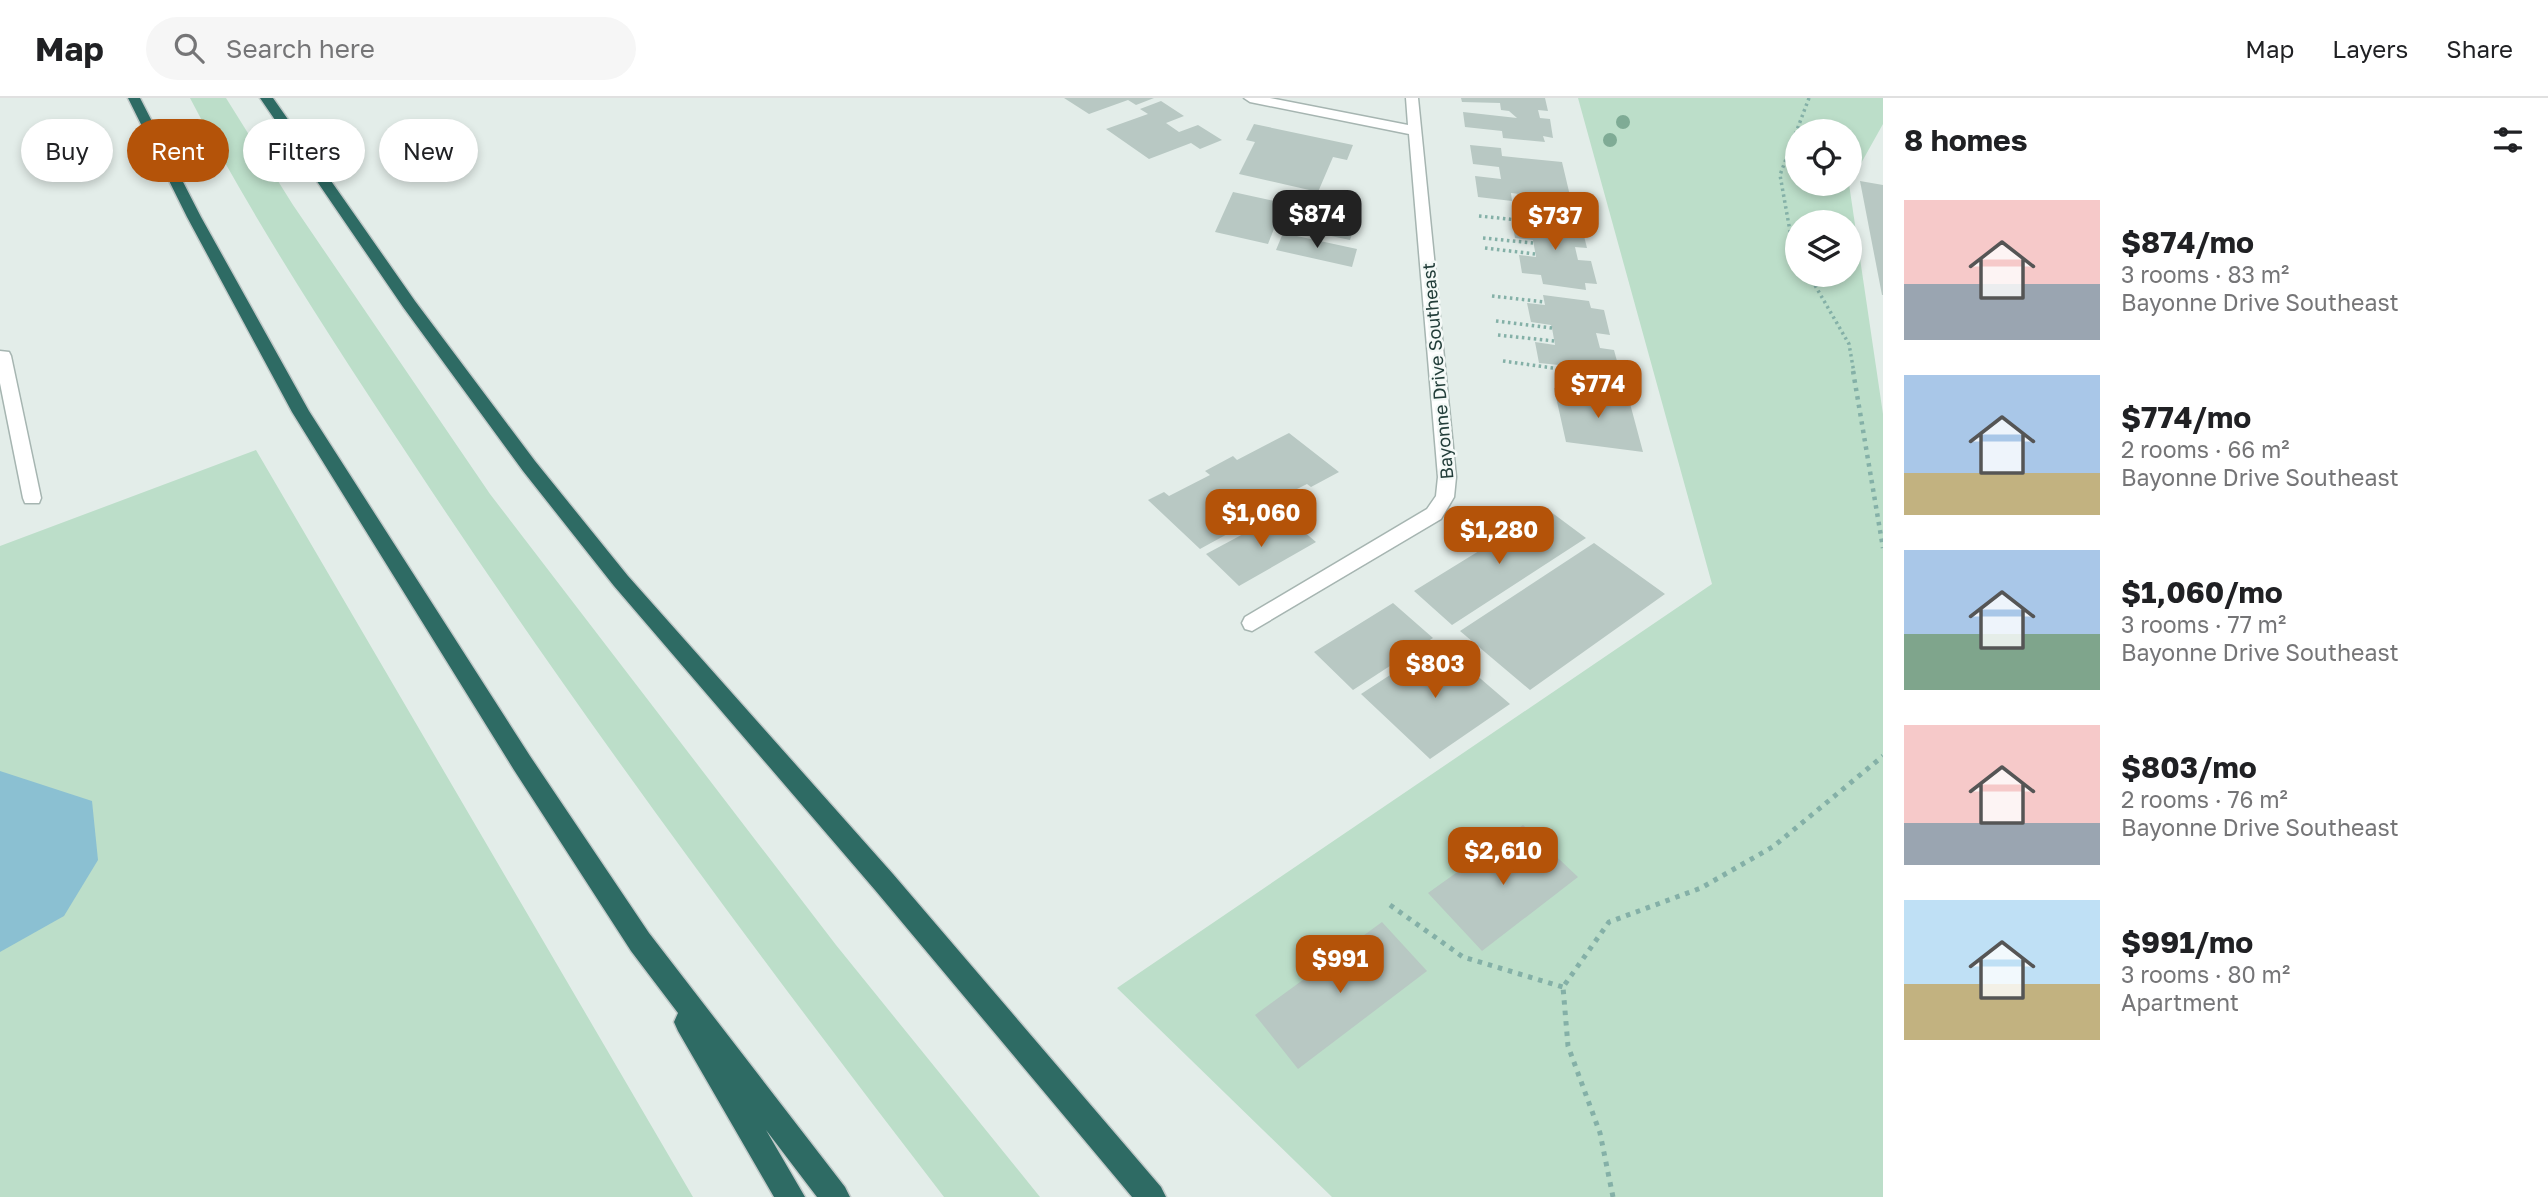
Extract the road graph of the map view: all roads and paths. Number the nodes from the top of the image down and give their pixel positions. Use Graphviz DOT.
graph roads {
  1 [pos="134,98"];
  2 [pos="267,98"];
  3 [pos="1250,98"];
  4 [pos="1412,98"];
  5 [pos="1809,98"];
  6 [pos="1416,131"];
  7 [pos="1786,210"];
  8 [pos="1479,216"];
  9 [pos="1527,220"];
  10 [pos="1483,238"];
  11 [pos="1533,243"];
  12 [pos="1485,248"];
  13 [pos="1535,254"];
  14 [pos="1815,287"];
  15 [pos="1492,296"];
  16 [pos="1545,302"];
  17 [pos="1496,321"];
  18 [pos="1552,328"];
  19 [pos="1498,335"];
  20 [pos="1554,341"];
  21 [pos="0,356"];
  22 [pos="1503,361"];
  23 [pos="1560,369"];
  24 [pos="6,411"];
  25 [pos="32,498"];
  26 [pos="1883,548"];
  27 [pos="1252,623"];
  28 [pos="1883,756"];
  29 [pos="1390,905"];
  30 [pos="640,942"];
  31 [pos="1563,987"];
  32 [pos="1123,1161"];
  33 [pos="789,1197"];
  34 [pos="835,1197"];
  35 [pos="1151,1197"];
  36 [pos="1165,1197"];
  37 [pos="1613,1197"];
  1 -- 30 [label="highway"];
  2 -- 32 [label="highway"];
  3 -- 6 [label="street"];
  4 -- 6 [label="street, Bayonne Drive Southeast"];
  5 -- 7 [label="path"];
  6 -- 27 [label="street, Bayonne Drive Southeast"];
  8 -- 9 [label="path"];
  10 -- 11 [label="path"];
  12 -- 13 [label="path"];
  14 -- 26 [label="path"];
  15 -- 16 [label="path"];
  17 -- 18 [label="path"];
  19 -- 20 [label="path"];
  21 -- 24 [label="street"];
  22 -- 23 [label="path"];
  24 -- 25 [label="street"];
  28 -- 31 [label="path"];
  29 -- 31 [label="path"];
  30 -- 33 [label="highway"];
  30 -- 34 [label="highway"];
  31 -- 37 [label="path"];
  32 -- 35 [label="highway"];
  32 -- 36 [label="highway"];
}
